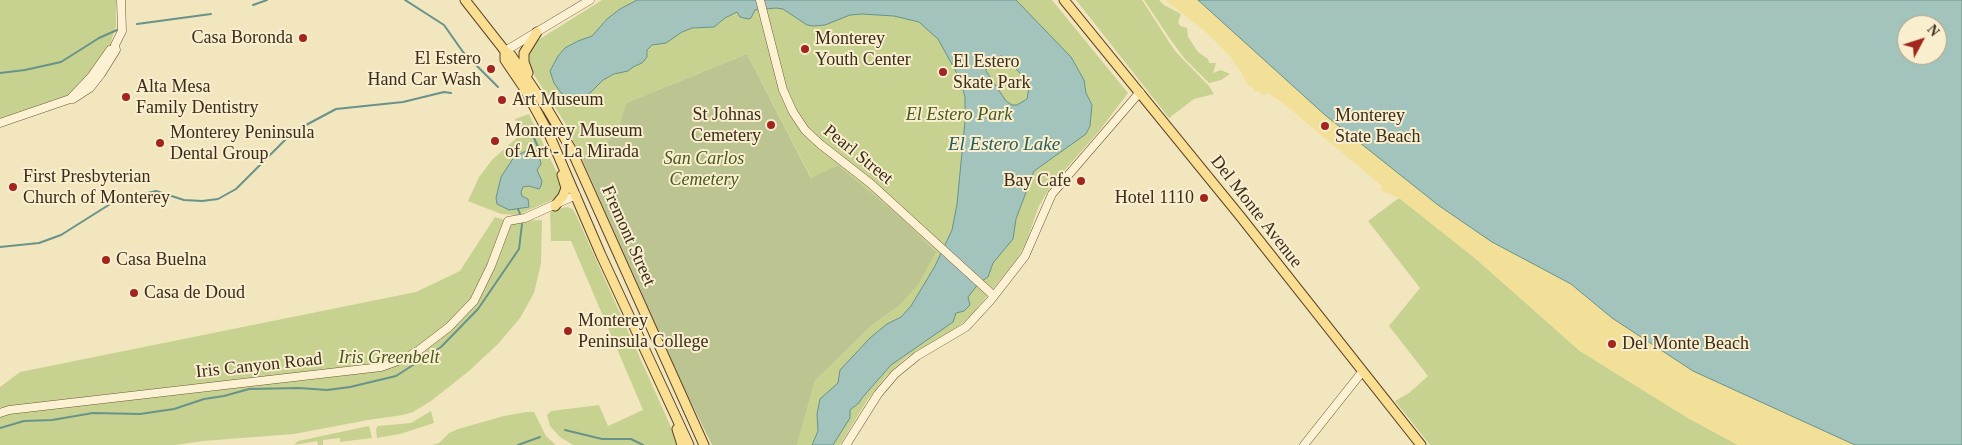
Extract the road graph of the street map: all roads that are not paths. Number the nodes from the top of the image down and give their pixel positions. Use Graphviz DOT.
graph roads {
  1 [pos="121,0"];
  2 [pos="465,0"];
  3 [pos="590,0"];
  4 [pos="760,0"];
  5 [pos="1064,0"];
  6 [pos="537,32"];
  7 [pos="505,51"];
  8 [pos="531,83"];
  9 [pos="1140,92"];
  10 [pos="0,123"];
  11 [pos="563,165"];
  12 [pos="582,175"];
  13 [pos="576,195"];
  14 [pos="595,203"];
  15 [pos="555,206"];
  16 [pos="994,296"];
  17 [pos="1362,372"];
  18 [pos="665,394"];
  19 [pos="0,413"];
  20 [pos="682,445"];
  21 [pos="689,445"];
  22 [pos="704,445"];
  23 [pos="846,445"];
  24 [pos="1304,445"];
  25 [pos="1421,445"];
  1 -- 10 [label="street"];
  2 -- 7 [label="main road, Fremont Street"];
  3 -- 6 [label="street"];
  4 -- 16 [label="street, Pearl Street"];
  5 -- 9 [label="main road, Del Monte Avenue"];
  6 -- 7 [label="street"];
  6 -- 8 [label="main road"];
  7 -- 8 [label="main road, Fremont Street"];
  7 -- 11 [label="main road, Fremont Street"];
  8 -- 12 [label="main road, Fremont Street"];
  9 -- 16 [label="street"];
  9 -- 17 [label="main road, Del Monte Avenue"];
  11 -- 13 [label="main road, Fremont Street"];
  11 -- 15 [label="main road"];
  12 -- 13 [label="main road"];
  12 -- 14 [label="main road, Fremont Street"];
  13 -- 14 [label="main road"];
  13 -- 15 [label="street"];
  13 -- 18 [label="main road, Fremont Street"];
  14 -- 22 [label="main road, Fremont Street"];
  15 -- 19 [label="street, Iris Canyon Road"];
  16 -- 23 [label="street"];
  17 -- 24 [label="street"];
  17 -- 25 [label="main road, Del Monte Avenue"];
  18 -- 20 [label="main road"];
  18 -- 21 [label="main road, Fremont Street"];
}
